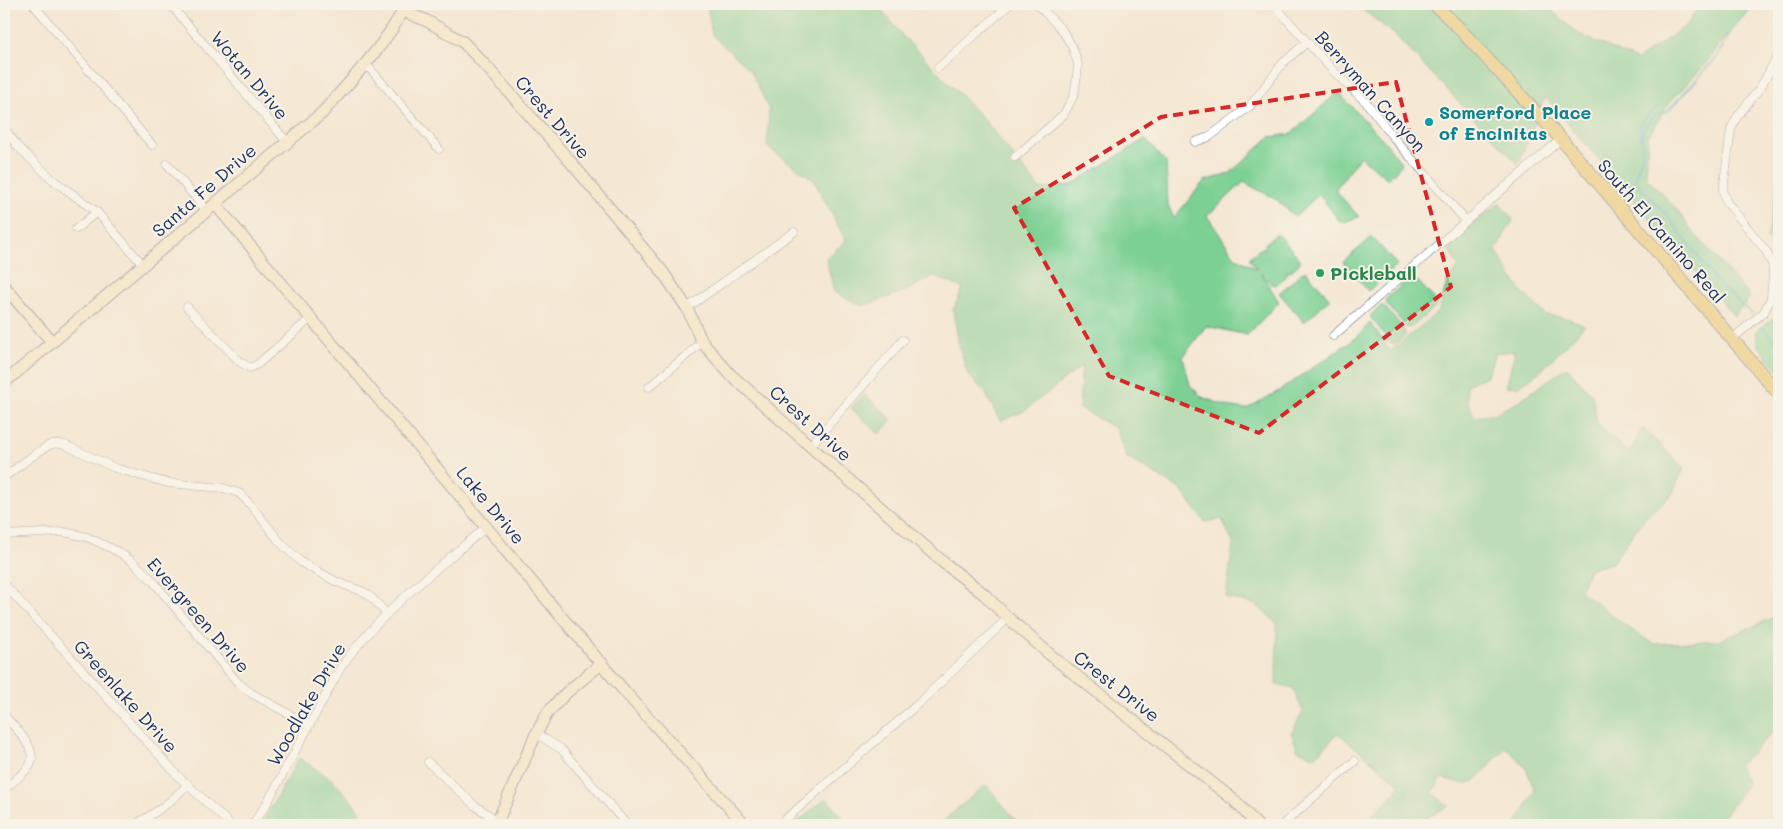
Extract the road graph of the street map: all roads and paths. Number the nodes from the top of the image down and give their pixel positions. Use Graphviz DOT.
graph roads {
  1 [pos="34,4"];
  2 [pos="170,4"];
  3 [pos="392,4"];
  4 [pos="1010,4"];
  5 [pos="1037,4"];
  6 [pos="1274,4"];
  7 [pos="1434,4"];
  8 [pos="405,7"];
  9 [pos="1307,42"];
  10 [pos="1779,54"];
  11 [pos="366,64"];
  12 [pos="938,68"];
  13 [pos="4,128"];
  14 [pos="1561,140"];
  15 [pos="287,142"];
  16 [pos="1195,142"];
  17 [pos="152,145"];
  18 [pos="439,149"];
  19 [pos="1014,157"];
  20 [pos="167,164"];
  21 [pos="211,208"];
  22 [pos="97,212"];
  23 [pos="1466,221"];
  24 [pos="76,229"];
  25 [pos="794,232"];
  26 [pos="143,265"];
  27 [pos="4,286"];
  28 [pos="187,307"];
  29 [pos="687,308"];
  30 [pos="311,318"];
  31 [pos="1333,336"];
  32 [pos="1732,339"];
  33 [pos="903,340"];
  34 [pos="52,342"];
  35 [pos="702,342"];
  36 [pos="4,383"];
  37 [pos="649,387"];
  38 [pos="1779,394"];
  39 [pos="810,446"];
  40 [pos="4,477"];
  41 [pos="487,526"];
  42 [pos="4,535"];
  43 [pos="4,584"];
  44 [pos="387,614"];
  45 [pos="1008,618"];
  46 [pos="602,662"];
  47 [pos="4,715"];
  48 [pos="309,725"];
  49 [pos="536,734"];
  50 [pos="1355,760"];
  51 [pos="428,762"];
  52 [pos="188,784"];
  53 [pos="4,789"];
  54 [pos="499,824"];
  55 [pos="134,825"];
  56 [pos="231,825"];
  57 [pos="252,825"];
  58 [pos="627,825"];
  59 [pos="745,825"];
  60 [pos="779,825"];
  61 [pos="1257,825"];
  62 [pos="1282,825"];
  1 -- 17 [label="street"];
  2 -- 15 [label="street, Wotan Drive"];
  3 -- 8 [label="street, Crest Drive"];
  4 -- 12 [label="street"];
  5 -- 19 [label="street"];
  6 -- 9 [label="street, Berryman Canyon"];
  7 -- 14 [label="main road, South El Camino Real"];
  8 -- 11 [label="street, Santa Fe Drive"];
  8 -- 29 [label="street, Crest Drive"];
  9 -- 16 [label="street"];
  9 -- 23 [label="street, Berryman Canyon"];
  10 -- 32 [label="street"];
  11 -- 15 [label="street, Santa Fe Drive"];
  11 -- 18 [label="street"];
  13 -- 22 [label="street"];
  14 -- 23 [label="street"];
  14 -- 32 [label="main road, South El Camino Real"];
  15 -- 21 [label="street, Santa Fe Drive"];
  20 -- 21 [label="street"];
  21 -- 26 [label="street, Santa Fe Drive"];
  21 -- 30 [label="street, Lake Drive"];
  22 -- 24 [label="street"];
  22 -- 26 [label="street"];
  23 -- 31 [label="street"];
  25 -- 29 [label="street"];
  26 -- 34 [label="street, Santa Fe Drive"];
  27 -- 34 [label="street"];
  28 -- 30 [label="street"];
  29 -- 35 [label="street, Crest Drive"];
  30 -- 41 [label="street, Lake Drive"];
  32 -- 38 [label="main road, South El Camino Real"];
  33 -- 39 [label="street"];
  34 -- 36 [label="street, Santa Fe Drive"];
  35 -- 37 [label="street"];
  35 -- 39 [label="street, Crest Drive"];
  39 -- 45 [label="street, Crest Drive"];
  40 -- 44 [label="street"];
  41 -- 44 [label="street, Woodlake Drive"];
  41 -- 46 [label="street, Lake Drive"];
  42 -- 48 [label="street, Evergreen Drive"];
  43 -- 52 [label="street, Greenlake Drive"];
  44 -- 48 [label="street, Woodlake Drive"];
  45 -- 60 [label="street"];
  45 -- 61 [label="street, Crest Drive"];
  46 -- 49 [label="street"];
  46 -- 59 [label="street, Lake Drive"];
  47 -- 53 [label="street"];
  48 -- 57 [label="street, Woodlake Drive"];
  49 -- 54 [label="street"];
  49 -- 58 [label="street"];
  50 -- 62 [label="street"];
  51 -- 54 [label="street"];
  52 -- 55 [label="street"];
  52 -- 56 [label="street, Greenlake Drive"];
}
